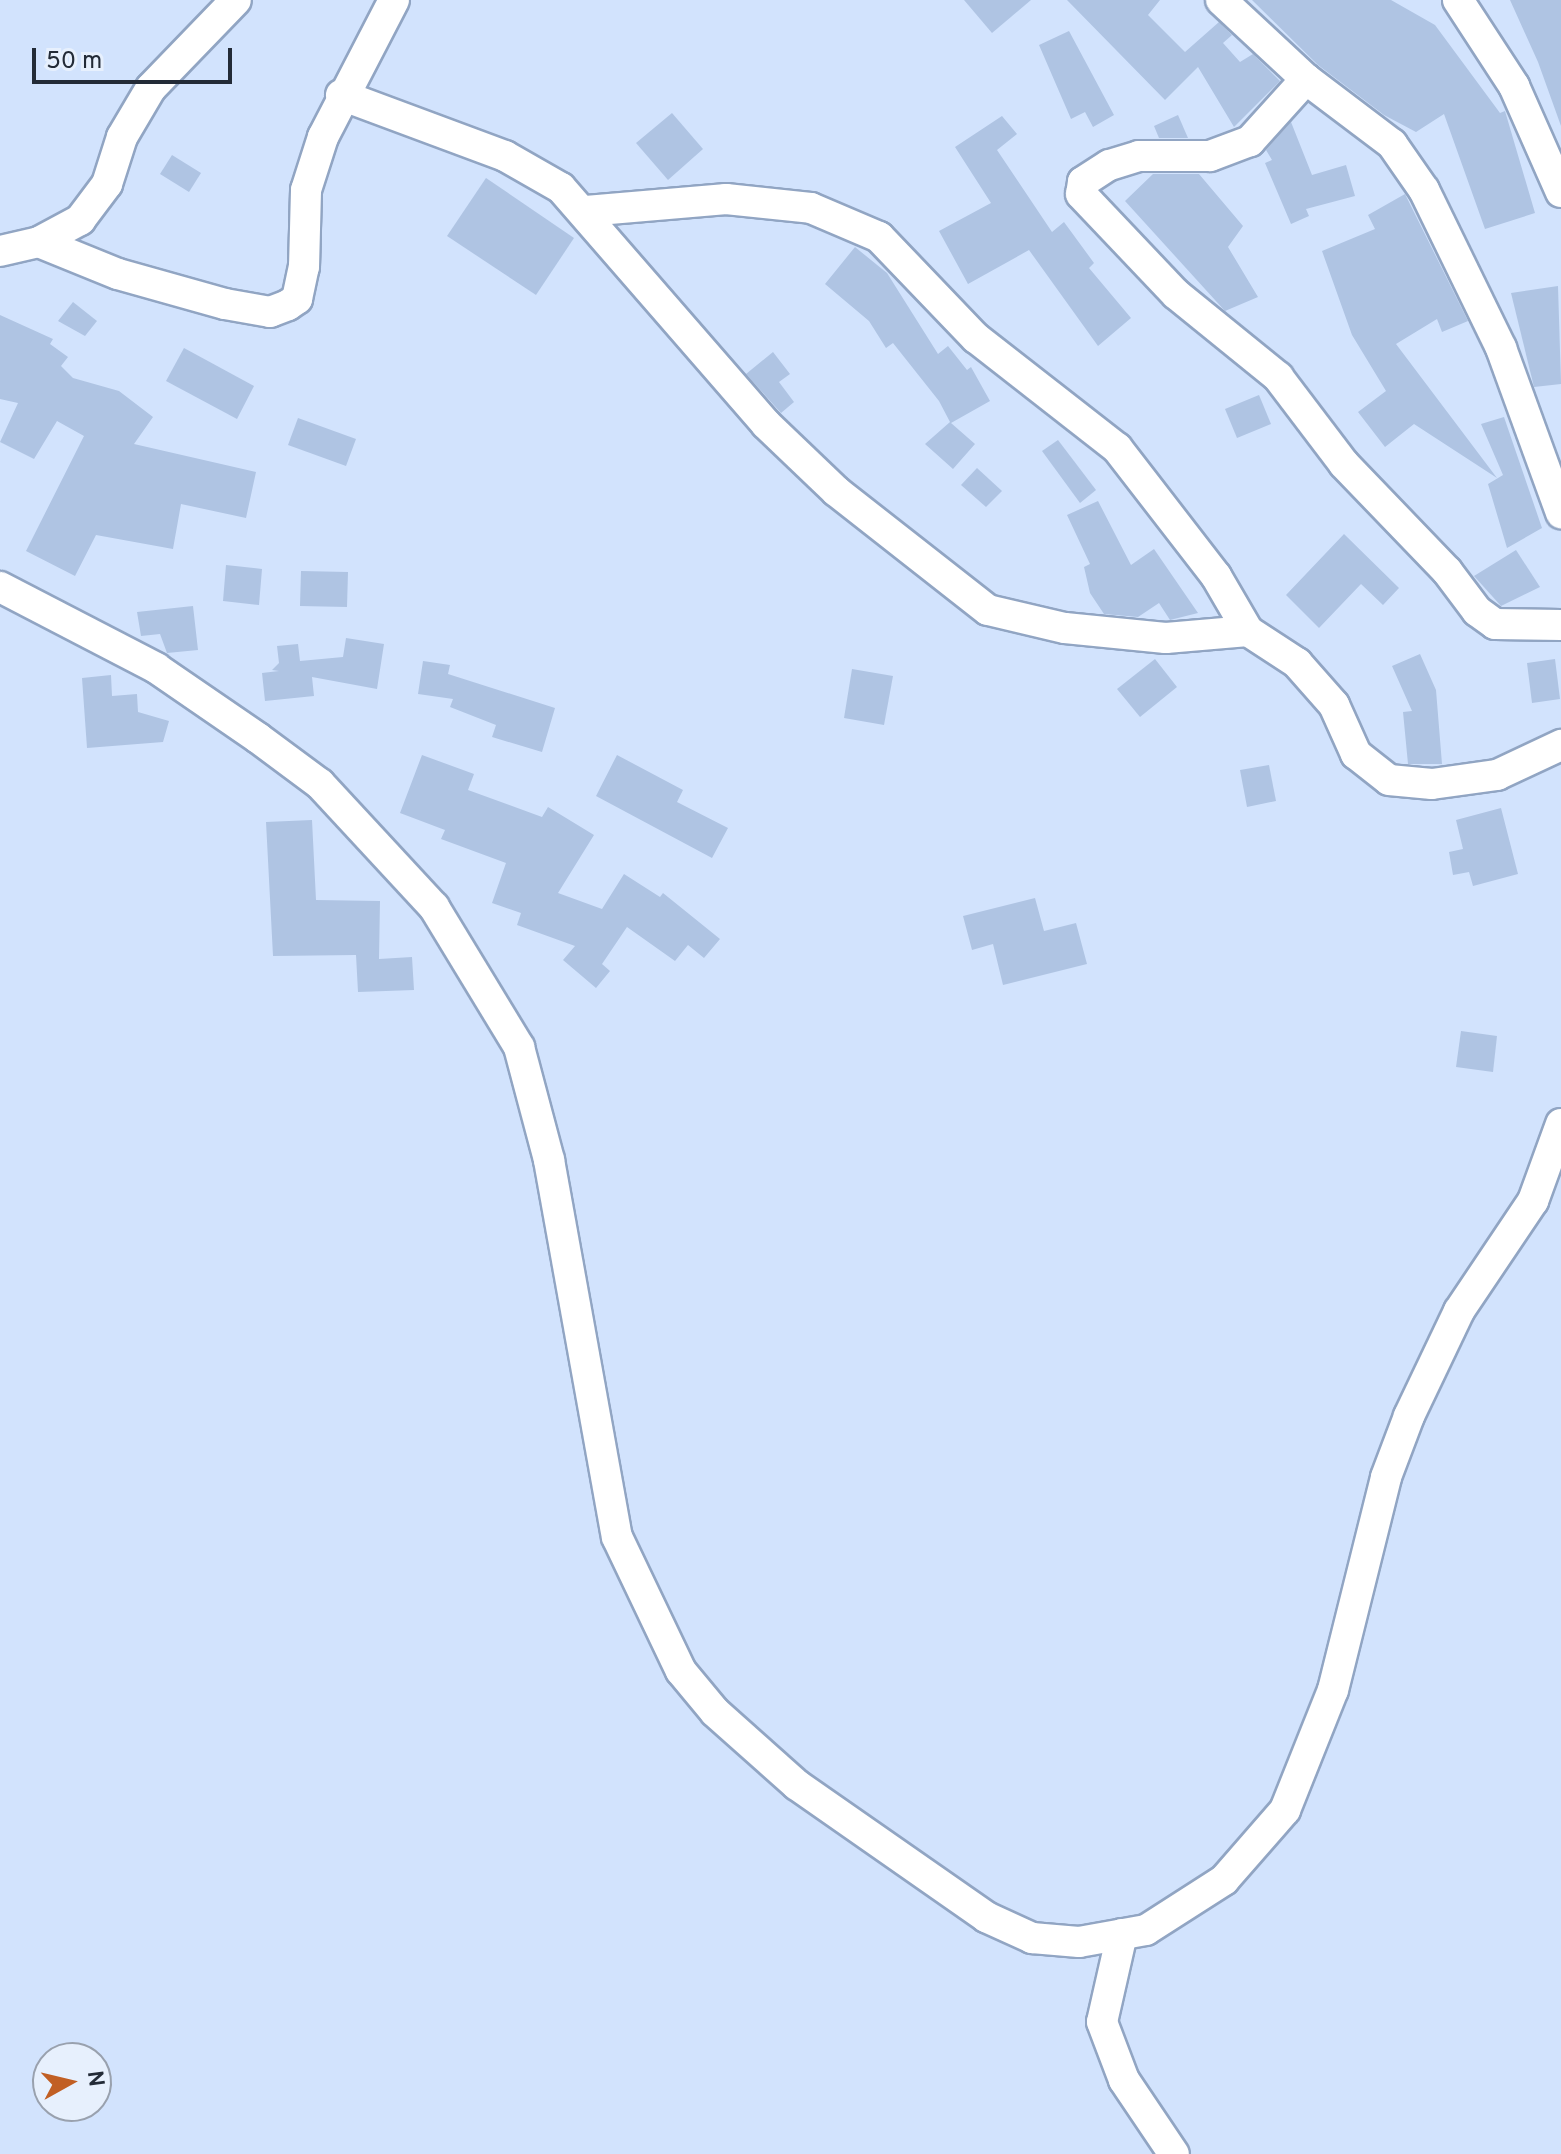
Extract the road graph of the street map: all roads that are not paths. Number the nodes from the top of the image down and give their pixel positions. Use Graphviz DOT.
graph roads {
  1 [pos="236,0"];
  2 [pos="394,0"];
  3 [pos="1221,0"];
  4 [pos="1458,0"];
  5 [pos="1306,79"];
  6 [pos="341,95"];
  7 [pos="1561,192"];
  8 [pos="586,211"];
  9 [pos="39,242"];
  10 [pos="0,251"];
  11 [pos="1561,513"];
  12 [pos="0,587"];
  13 [pos="1561,625"];
  14 [pos="1248,631"];
  15 [pos="1561,745"];
  16 [pos="1561,1124"];
  17 [pos="1122,1934"];
  18 [pos="1174,2154"];
  1 -- 9 [label="street"];
  2 -- 6 [label="street"];
  3 -- 5 [label="street"];
  4 -- 7 [label="street"];
  5 -- 11 [label="street"];
  5 -- 13 [label="street"];
  6 -- 8 [label="street"];
  6 -- 9 [label="street"];
  8 -- 14 [label="street"];
  8 -- 14 [label="street"];
  9 -- 10 [label="street"];
  12 -- 17 [label="street"];
  14 -- 15 [label="street"];
  16 -- 17 [label="street"];
  17 -- 18 [label="street"];
}
